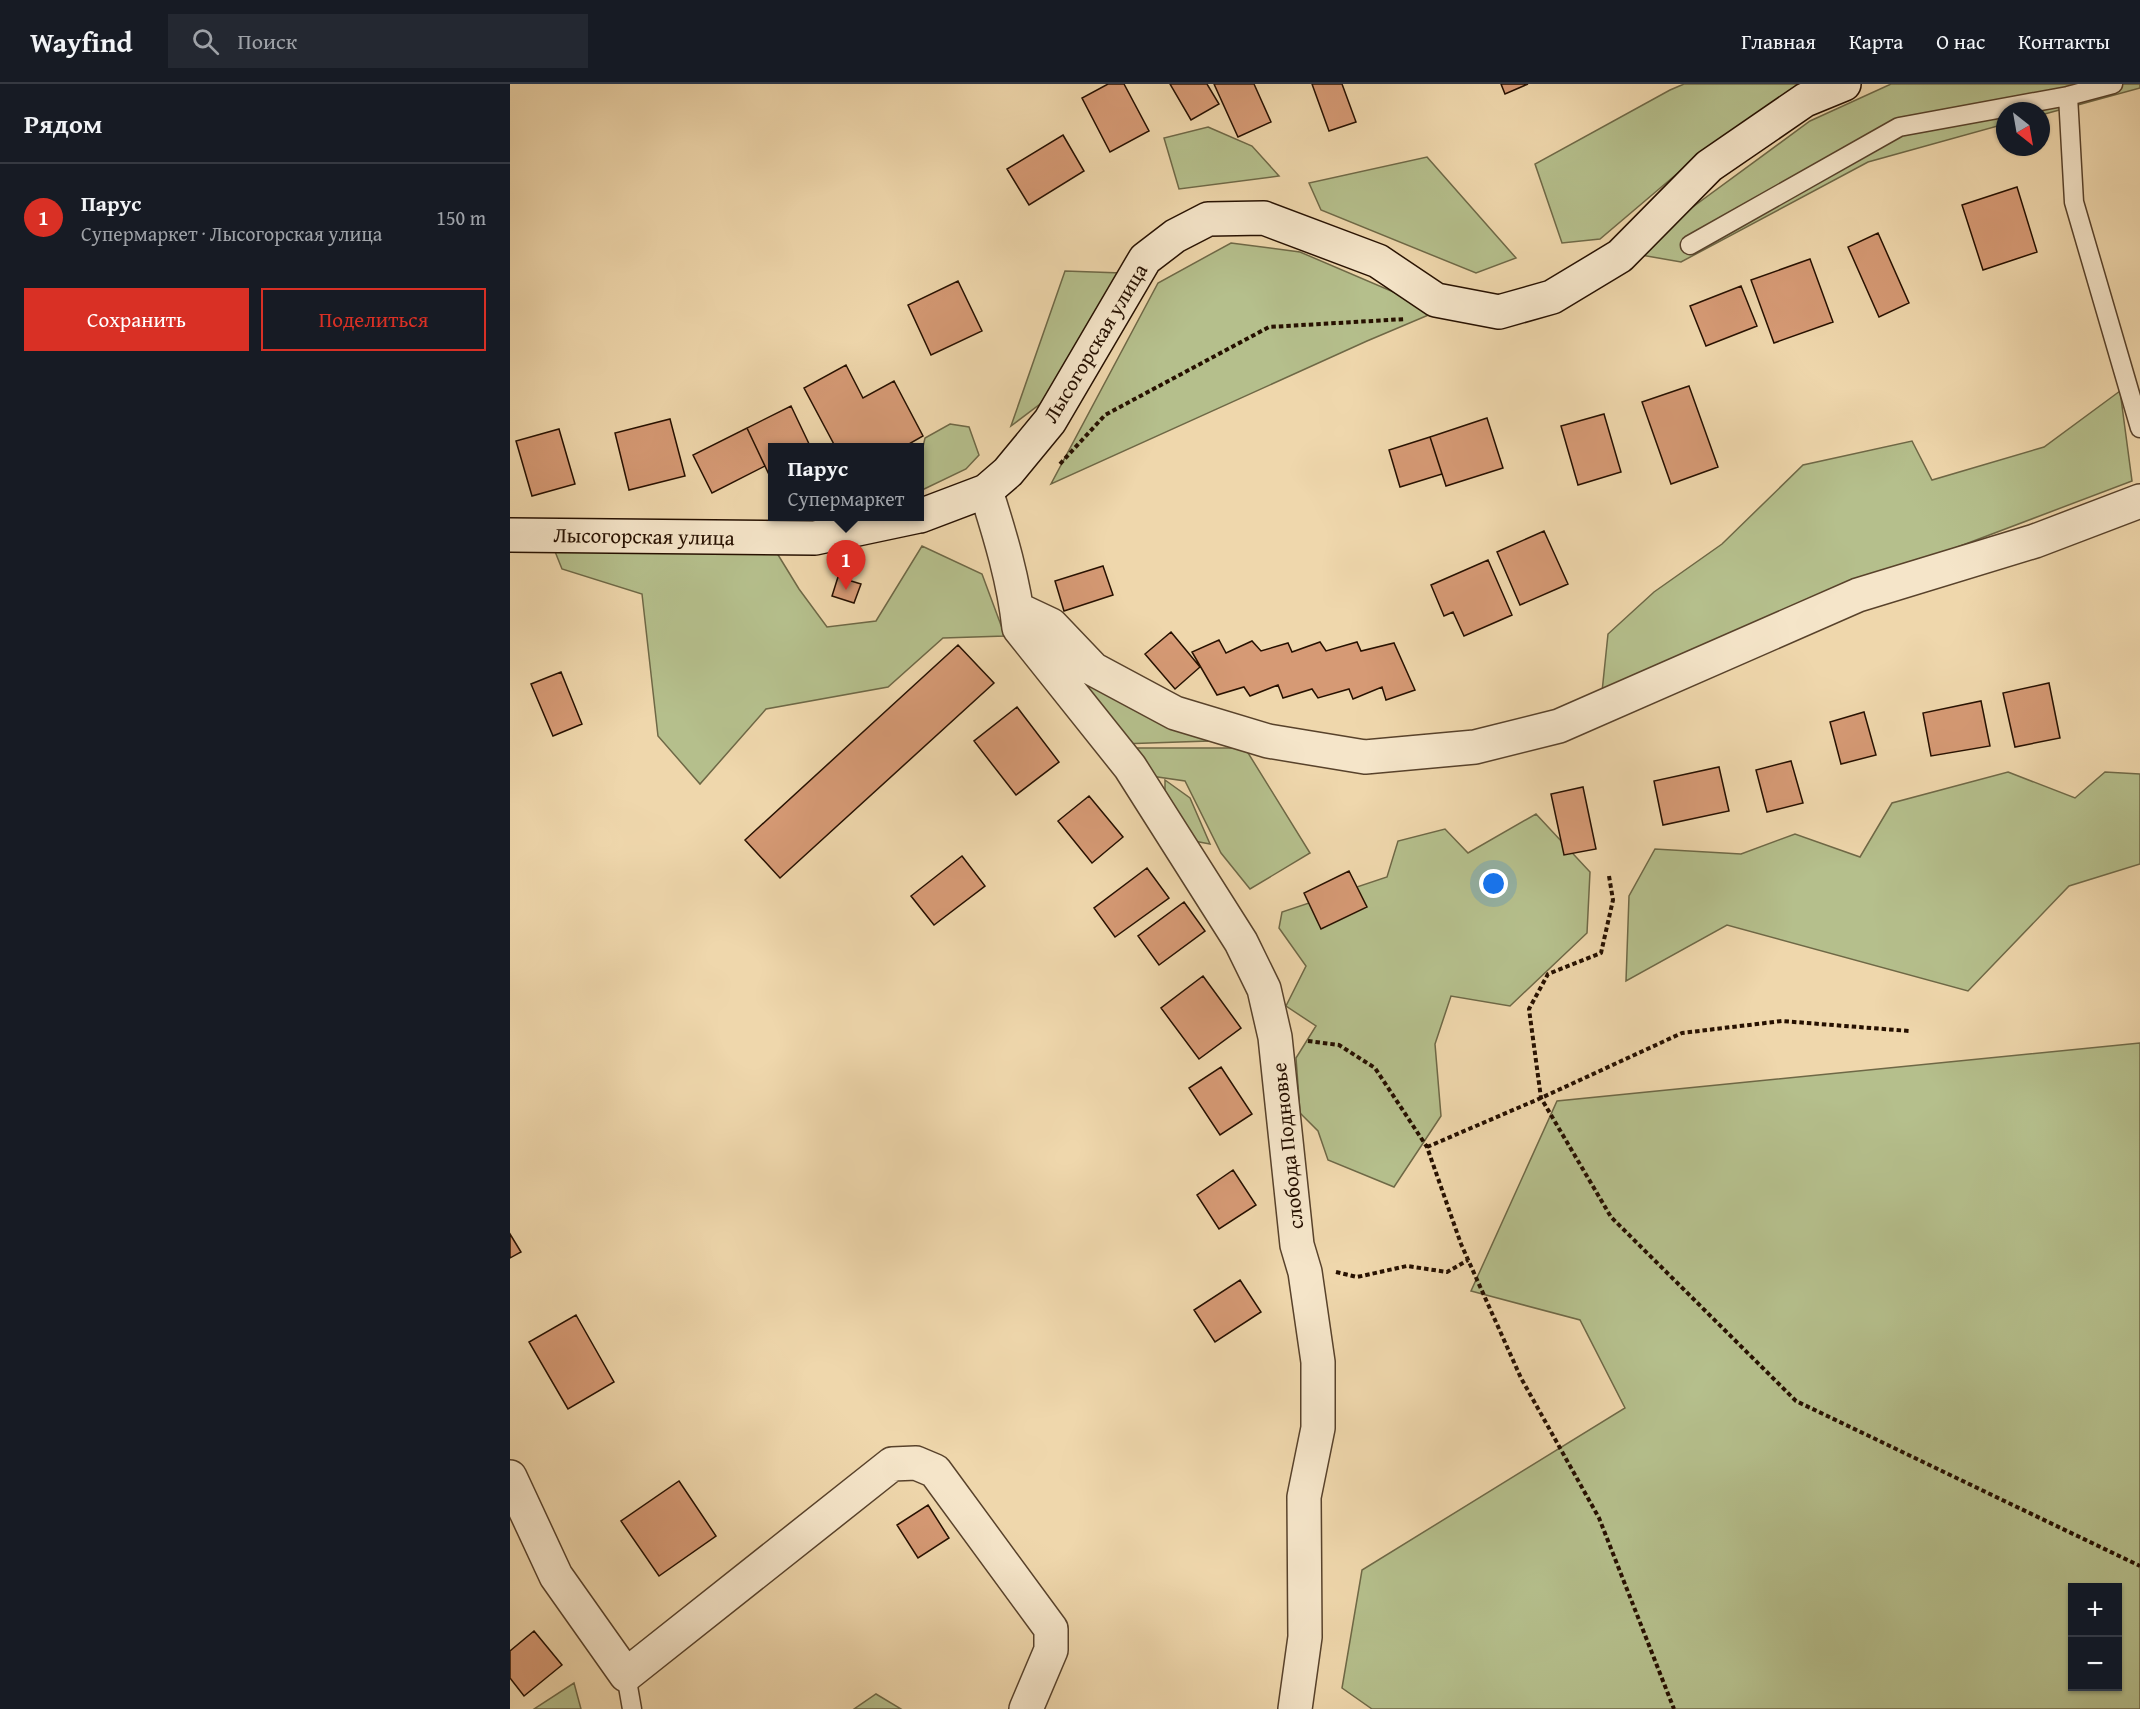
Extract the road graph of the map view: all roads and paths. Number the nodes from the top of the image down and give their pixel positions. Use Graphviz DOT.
graph roads {
  1 [pos="1844,84"];
  2 [pos="2113,84"];
  3 [pos="2068,96"];
  4 [pos="1690,245"];
  5 [pos="1414,319"];
  6 [pos="2140,428"];
  7 [pos="1052,472"];
  8 [pos="986,490"];
  9 [pos="2140,501"];
  10 [pos="924,514"];
  11 [pos="895,521"];
  12 [pos="510,535"];
  13 [pos="1025,629"];
  14 [pos="1609,876"];
  15 [pos="1909,1031"];
  16 [pos="1275,1037"];
  17 [pos="1541,1098"];
  18 [pos="1427,1147"];
  19 [pos="1468,1260"];
  20 [pos="1305,1272"];
  21 [pos="510,1477"];
  22 [pos="2140,1566"];
  23 [pos="626,1675"];
  24 [pos="632,1709"];
  25 [pos="1026,1709"];
  26 [pos="1295,1709"];
  27 [pos="1674,1709"];
  1 -- 8 [label="street, Лысогорская улица"];
  2 -- 3 [label="lane"];
  3 -- 4 [label="lane"];
  3 -- 6 [label="lane"];
  5 -- 7 [label="path"];
  8 -- 10 [label="street, Лысогорская улица"];
  8 -- 13 [label="street"];
  9 -- 13 [label="street"];
  11 -- 12 [label="street, Лысогорская улица"];
  13 -- 16 [label="street, слобода Подновье"];
  14 -- 17 [label="path"];
  15 -- 17 [label="path"];
  16 -- 18 [label="path"];
  16 -- 20 [label="street, слобода Подновье"];
  17 -- 18 [label="path"];
  17 -- 22 [label="path"];
  18 -- 19 [label="path"];
  19 -- 20 [label="path"];
  19 -- 27 [label="path"];
  20 -- 26 [label="street, слобода Подновье"];
  21 -- 23 [label="street"];
  23 -- 24 [label="lane"];
  23 -- 25 [label="street"];
}
